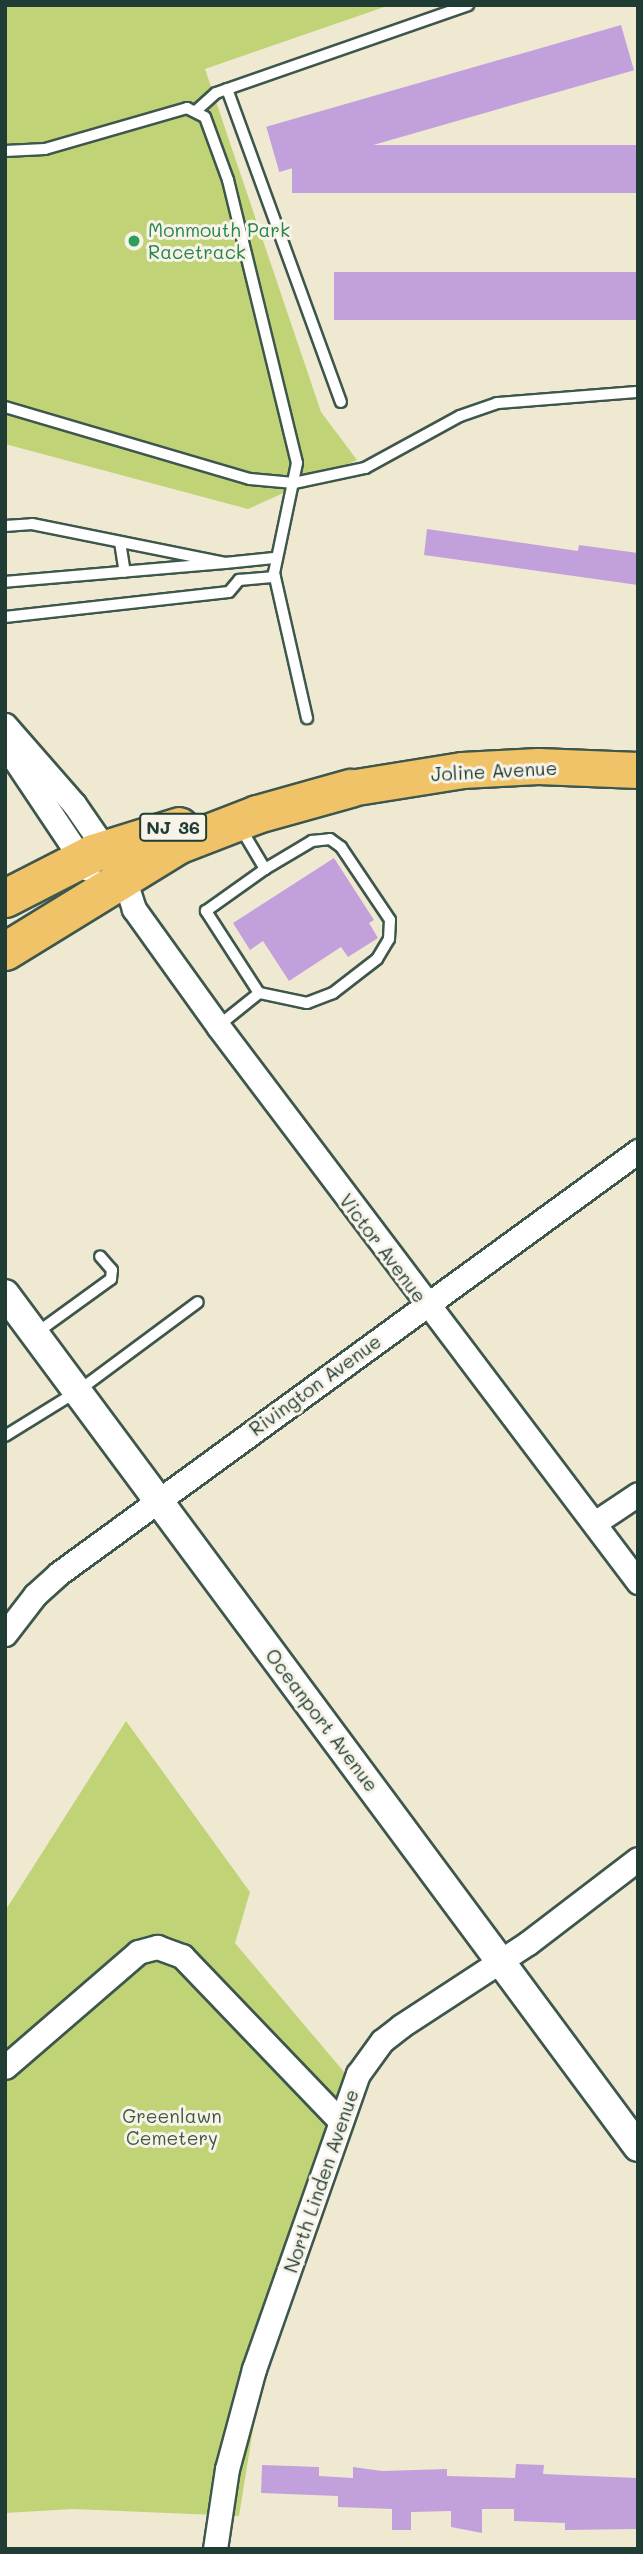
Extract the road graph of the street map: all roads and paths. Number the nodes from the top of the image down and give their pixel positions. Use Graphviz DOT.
graph roads {
  1 [pos="468,5"];
  2 [pos="227,89"];
  3 [pos="197,110"];
  4 [pos="5,151"];
  5 [pos="638,392"];
  6 [pos="341,401"];
  7 [pos="5,407"];
  8 [pos="294,483"];
  9 [pos="5,519"];
  10 [pos="32,524"];
  11 [pos="5,526"];
  12 [pos="120,541"];
  13 [pos="274,558"];
  14 [pos="237,562"];
  15 [pos="225,563"];
  16 [pos="125,572"];
  17 [pos="275,577"];
  18 [pos="239,580"];
  19 [pos="5,582"];
  20 [pos="5,617"];
  21 [pos="307,718"];
  22 [pos="5,725"];
  23 [pos="5,745"];
  24 [pos="638,770"];
  25 [pos="350,788"];
  26 [pos="237,821"];
  27 [pos="265,869"];
  28 [pos="109,876"];
  29 [pos="5,898"];
  30 [pos="5,951"];
  31 [pos="259,993"];
  32 [pos="218,1026"];
  33 [pos="638,1151"];
  34 [pos="100,1256"];
  35 [pos="5,1294"];
  36 [pos="198,1302"];
  37 [pos="425,1304"];
  38 [pos="35,1335"];
  39 [pos="78,1391"];
  40 [pos="5,1436"];
  41 [pos="638,1494"];
  42 [pos="159,1500"];
  43 [pos="596,1522"];
  44 [pos="638,1582"];
  45 [pos="5,1634"];
  46 [pos="638,1859"];
  47 [pos="500,1961"];
  48 [pos="5,2067"];
  49 [pos="339,2120"];
  50 [pos="638,2147"];
  51 [pos="215,2549"];
  1 -- 2 [label="lane"];
  2 -- 3 [label="lane"];
  2 -- 6 [label="lane"];
  3 -- 4 [label="lane"];
  3 -- 8 [label="lane"];
  5 -- 8 [label="lane"];
  7 -- 8 [label="lane"];
  8 -- 13 [label="lane"];
  9 -- 10 [label="lane"];
  10 -- 11 [label="lane"];
  10 -- 12 [label="lane"];
  12 -- 15 [label="lane"];
  12 -- 16 [label="lane"];
  13 -- 14 [label="lane"];
  13 -- 17 [label="lane"];
  14 -- 15 [label="lane"];
  14 -- 18 [label="lane"];
  15 -- 16 [label="lane"];
  16 -- 19 [label="lane"];
  17 -- 18 [label="lane"];
  17 -- 21 [label="lane"];
  18 -- 20 [label="lane"];
  22 -- 28 [label="street, Victor Avenue"];
  23 -- 28 [label="street, Victor Avenue"];
  24 -- 25 [label="main road, Joline Avenue / NJ 36"];
  25 -- 26 [label="highway, NJ 36"];
  25 -- 28 [label="highway, NJ 36"];
  26 -- 27 [label="lane"];
  26 -- 28 [label="highway, NJ 36"];
  27 -- 31 [label="lane"];
  27 -- 31 [label="lane"];
  28 -- 29 [label="highway, NJ 36"];
  28 -- 30 [label="highway, NJ 36"];
  28 -- 32 [label="street, Victor Avenue"];
  31 -- 32 [label="lane"];
  32 -- 37 [label="street, Victor Avenue"];
  33 -- 37 [label="street, Rivington Avenue"];
  34 -- 38 [label="lane"];
  35 -- 38 [label="street, Oceanport Avenue"];
  36 -- 39 [label="lane"];
  37 -- 42 [label="street, Rivington Avenue"];
  37 -- 43 [label="street, Victor Avenue"];
  38 -- 39 [label="street, Oceanport Avenue"];
  39 -- 40 [label="lane"];
  39 -- 42 [label="street, Oceanport Avenue"];
  41 -- 43 [label="street"];
  42 -- 45 [label="street, Rivington Avenue"];
  42 -- 47 [label="street, Oceanport Avenue"];
  43 -- 44 [label="street, Victor Avenue"];
  46 -- 47 [label="street, North Linden Avenue"];
  47 -- 49 [label="street, North Linden Avenue"];
  47 -- 50 [label="street, Oceanport Avenue"];
  48 -- 49 [label="street"];
  49 -- 51 [label="street, North Linden Avenue"];
}
